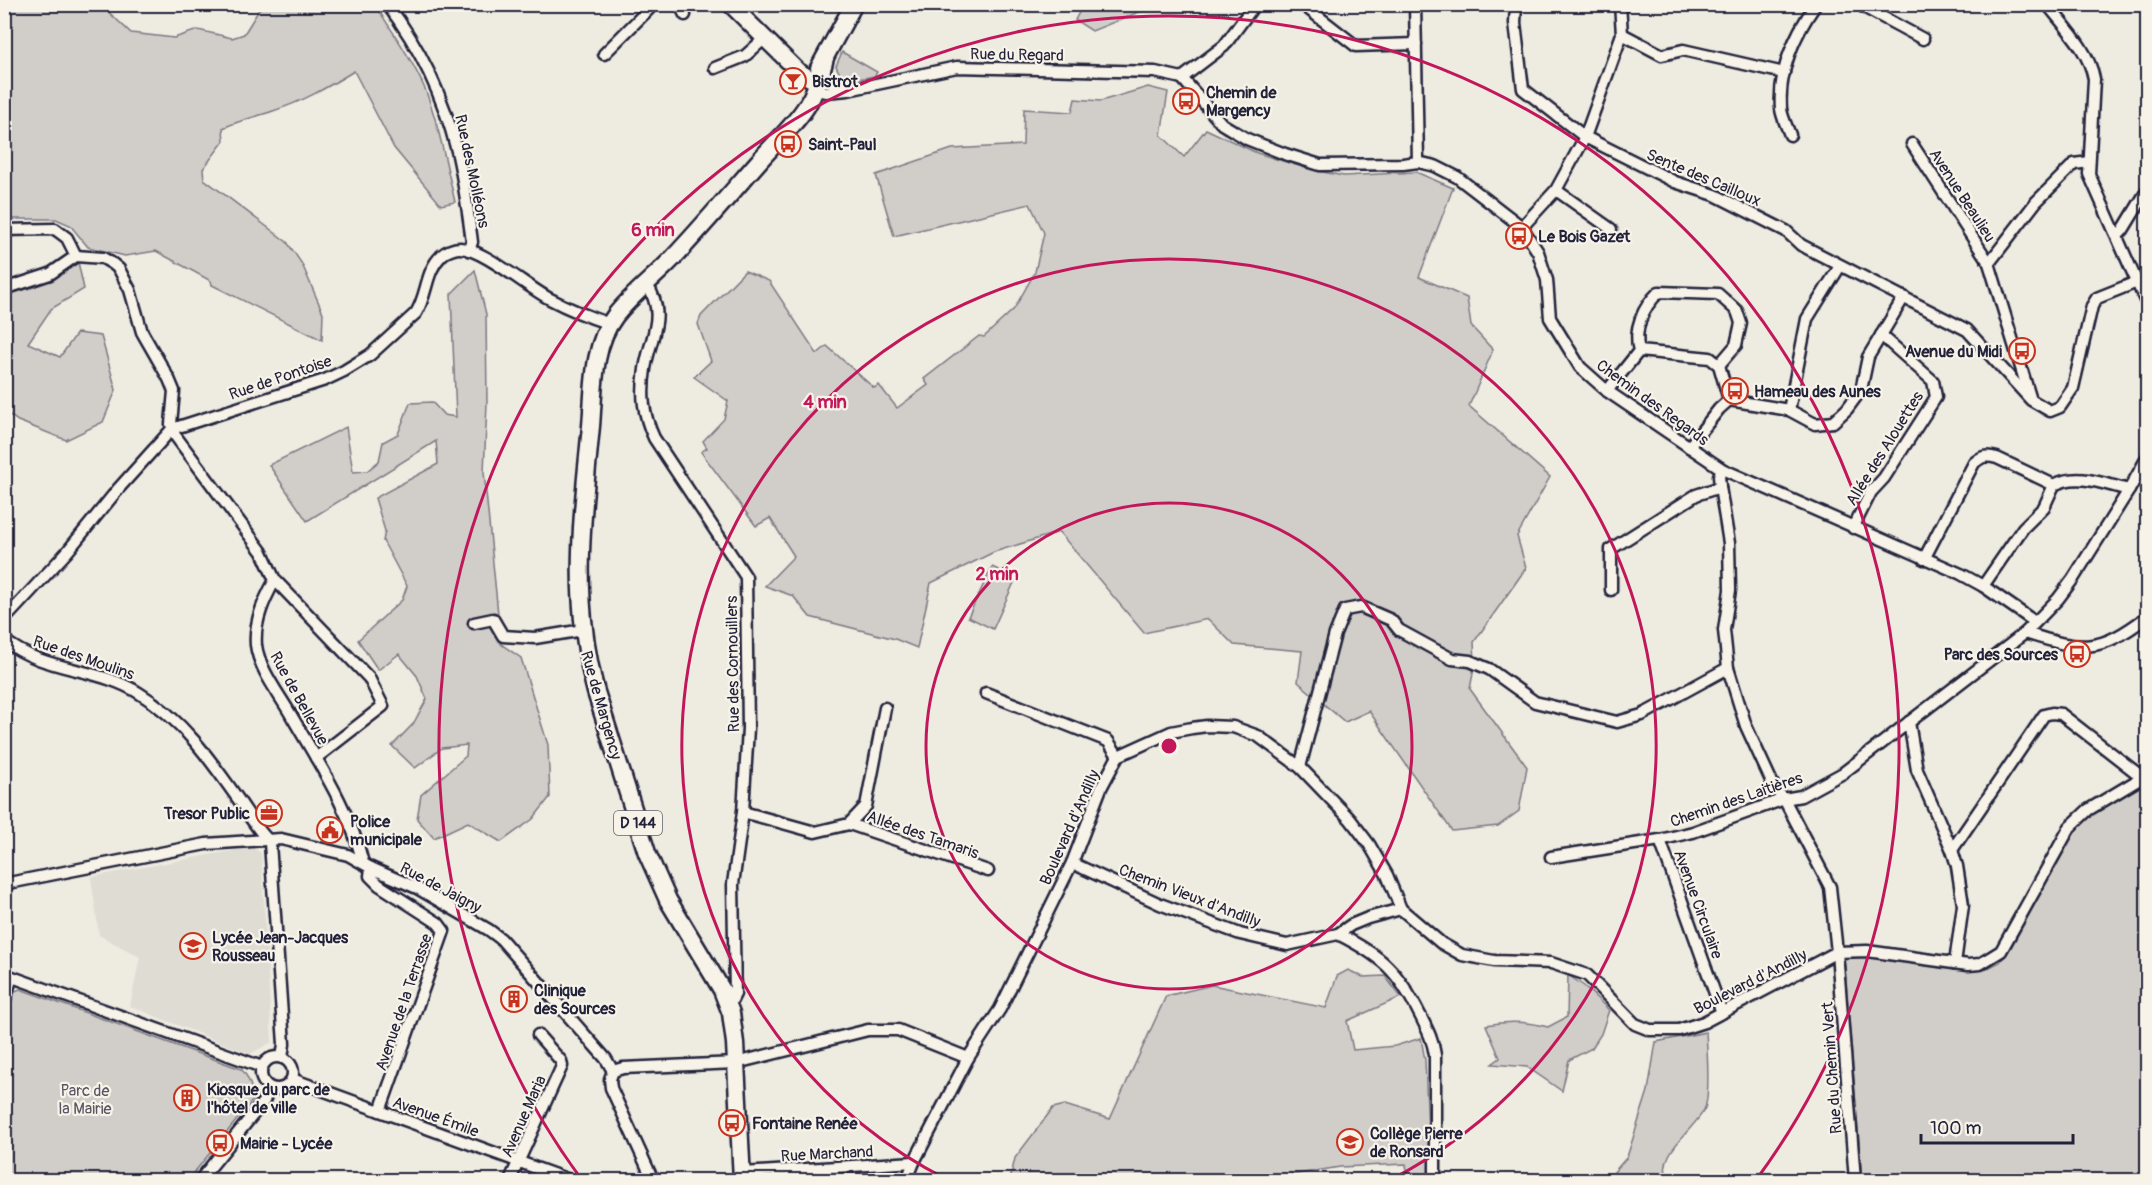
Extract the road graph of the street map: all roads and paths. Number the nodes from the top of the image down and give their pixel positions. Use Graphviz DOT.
graph roads {
  1 [pos="654,4"];
  2 [pos="730,4"];
  3 [pos="855,4"];
  4 [pos="1255,4"];
  5 [pos="1302,4"];
  6 [pos="1415,4"];
  7 [pos="1516,4"];
  8 [pos="1620,4"];
  9 [pos="1816,4"];
  10 [pos="1858,4"];
  11 [pos="2047,4"];
  12 [pos="391,6"];
  13 [pos="1622,34"];
  14 [pos="765,38"];
  15 [pos="1923,39"];
  16 [pos="1416,44"];
  17 [pos="604,54"];
  18 [pos="716,68"];
  19 [pos="1784,73"];
  20 [pos="1182,78"];
  21 [pos="816,83"];
  22 [pos="1790,135"];
  23 [pos="1585,137"];
  24 [pos="1912,144"];
  25 [pos="1418,162"];
  26 [pos="2089,162"];
  27 [pos="2148,189"];
  28 [pos="1556,190"];
  29 [pos="1522,227"];
  30 [pos="1611,229"];
  31 [pos="4,230"];
  32 [pos="2116,236"];
  33 [pos="470,250"];
  34 [pos="76,256"];
  35 [pos="1989,262"];
  36 [pos="1840,266"];
  37 [pos="2137,282"];
  38 [pos="646,283"];
  39 [pos="4,290"];
  40 [pos="1904,297"];
  41 [pos="2148,307"];
  42 [pos="610,324"];
  43 [pos="1881,335"];
  44 [pos="1640,351"];
  45 [pos="1719,364"];
  46 [pos="1607,391"];
  47 [pos="1729,400"];
  48 [pos="2031,400"];
  49 [pos="1789,411"];
  50 [pos="172,429"];
  51 [pos="1689,447"];
  52 [pos="2148,456"];
  53 [pos="1722,468"];
  54 [pos="2054,485"];
  55 [pos="1720,488"];
  56 [pos="2129,490"];
  57 [pos="1853,528"];
  58 [pos="1924,559"];
  59 [pos="275,580"];
  60 [pos="1983,586"];
  61 [pos="1611,590"];
  62 [pos="2148,616"];
  63 [pos="4,620"];
  64 [pos="474,622"];
  65 [pos="2035,622"];
  66 [pos="583,630"];
  67 [pos="2025,633"];
  68 [pos="4,640"];
  69 [pos="1728,668"];
  70 [pos="986,693"];
  71 [pos="885,708"];
  72 [pos="1909,722"];
  73 [pos="1118,756"];
  74 [pos="316,758"];
  75 [pos="1300,767"];
  76 [pos="2145,776"];
  77 [pos="1784,800"];
  78 [pos="743,812"];
  79 [pos="849,824"];
  80 [pos="267,839"];
  81 [pos="1660,840"];
  82 [pos="1952,850"];
  83 [pos="1551,858"];
  84 [pos="1072,863"];
  85 [pos="367,866"];
  86 [pos="988,871"];
  87 [pos="4,884"];
  88 [pos="1401,909"];
  89 [pos="1338,934"];
  90 [pos="1838,952"];
  91 [pos="1955,963"];
  92 [pos="8,976"];
  93 [pos="4,1001"];
  94 [pos="727,1003"];
  95 [pos="1722,1013"];
  96 [pos="538,1035"];
  97 [pos="282,1058"];
  98 [pos="968,1058"];
  99 [pos="736,1063"];
  100 [pos="262,1067"];
  101 [pos="613,1071"];
  102 [pos="292,1079"];
  103 [pos="269,1088"];
  104 [pos="380,1111"];
  105 [pos="518,1162"];
  106 [pos="914,1162"];
  107 [pos="742,1177"];
  108 [pos="200,1180"];
  109 [pos="510,1180"];
  110 [pos="569,1180"];
  111 [pos="653,1180"];
  112 [pos="908,1180"];
  113 [pos="1435,1180"];
  114 [pos="1855,1180"];
  1 -- 17 [label="street"];
  2 -- 14 [label="street"];
  3 -- 21 [label="main road"];
  4 -- 20 [label="street"];
  5 -- 16 [label="street"];
  6 -- 16 [label="street"];
  7 -- 23 [label="street, Sente des Cailloux"];
  8 -- 13 [label="street"];
  9 -- 19 [label="street"];
  10 -- 15 [label="street"];
  11 -- 26 [label="street"];
  12 -- 33 [label="street, Rue des Molléons"];
  13 -- 19 [label="street"];
  13 -- 23 [label="street"];
  14 -- 18 [label="street"];
  14 -- 21 [label="street"];
  16 -- 25 [label="street"];
  19 -- 22 [label="street"];
  20 -- 21 [label="street, Rue du Regard"];
  20 -- 25 [label="street, Chemin des Regards"];
  21 -- 38 [label="main road, D 144"];
  23 -- 28 [label="street"];
  23 -- 36 [label="street, Sente des Cailloux"];
  24 -- 35 [label="street, Avenue Beaulieu"];
  25 -- 29 [label="street, Chemin des Regards"];
  26 -- 32 [label="street"];
  26 -- 35 [label="street"];
  27 -- 32 [label="street"];
  28 -- 29 [label="street"];
  28 -- 30 [label="street"];
  29 -- 46 [label="street, Chemin des Regards"];
  31 -- 34 [label="street"];
  32 -- 37 [label="street"];
  33 -- 42 [label="street"];
  33 -- 50 [label="street, Rue de Pontoise"];
  34 -- 39 [label="street"];
  34 -- 50 [label="street"];
  35 -- 48 [label="street, Avenue Beaulieu"];
  36 -- 40 [label="street"];
  36 -- 49 [label="street"];
  37 -- 41 [label="street"];
  37 -- 48 [label="street"];
  38 -- 42 [label="main road, D 144"];
  38 -- 78 [label="street, Rue des Cornouillers"];
  40 -- 43 [label="street"];
  40 -- 48 [label="street"];
  42 -- 66 [label="main road, Rue de Margency / D 144"];
  43 -- 49 [label="street"];
  43 -- 57 [label="street, Allée des Alouettes"];
  44 -- 45 [label="street"];
  44 -- 45 [label="street"];
  44 -- 46 [label="street"];
  45 -- 47 [label="street"];
  46 -- 51 [label="street, Chemin des Regards"];
  47 -- 49 [label="street"];
  47 -- 51 [label="street"];
  50 -- 59 [label="street"];
  50 -- 63 [label="street"];
  51 -- 53 [label="street, Chemin des Regards"];
  52 -- 56 [label="street, Chemin des Laitières"];
  53 -- 55 [label="street, Rue du Chemin Vert"];
  53 -- 57 [label="street, Chemin des Regards"];
  54 -- 56 [label="street"];
  54 -- 58 [label="street"];
  54 -- 60 [label="street"];
  55 -- 61 [label="street"];
  55 -- 69 [label="street, Rue du Chemin Vert"];
  56 -- 65 [label="street, Chemin des Laitières"];
  57 -- 58 [label="street, Chemin des Regards"];
  58 -- 60 [label="street, Chemin des Regards"];
  59 -- 74 [label="street, Rue de Bellevue"];
  59 -- 74 [label="street"];
  60 -- 65 [label="street, Chemin des Regards"];
  62 -- 67 [label="street"];
  64 -- 66 [label="street"];
  65 -- 67 [label="street, Chemin des Laitières"];
  66 -- 94 [label="main road, Rue de Margency / D 144"];
  67 -- 72 [label="street, Chemin des Laitières"];
  68 -- 80 [label="street, Rue des Moulins"];
  69 -- 75 [label="street"];
  69 -- 77 [label="street, Rue du Chemin Vert"];
  70 -- 73 [label="street"];
  71 -- 79 [label="street"];
  72 -- 77 [label="street, Chemin des Laitières"];
  72 -- 82 [label="street"];
  73 -- 75 [label="street, Boulevard d'Andilly"];
  73 -- 84 [label="street, Boulevard d'Andilly"];
  74 -- 85 [label="street, Rue de Bellevue"];
  75 -- 88 [label="street, Boulevard d'Andilly"];
  76 -- 82 [label="street"];
  76 -- 91 [label="street, Boulevard d'Andilly"];
  77 -- 81 [label="street, Chemin des Laitières"];
  77 -- 90 [label="street, Rue du Chemin Vert"];
  78 -- 79 [label="street"];
  78 -- 94 [label="street, Rue des Cornouillers"];
  79 -- 86 [label="street, Allée des Tamaris"];
  80 -- 85 [label="street, Rue de Jaigny"];
  80 -- 87 [label="street, Rue de Jaigny"];
  80 -- 97 [label="street"];
  81 -- 83 [label="street, Chemin des Laitières"];
  81 -- 95 [label="street, Avenue Circulaire"];
  82 -- 91 [label="street"];
  84 -- 89 [label="street, Chemin Vieux d'Andilly"];
  84 -- 98 [label="street, Boulevard d'Andilly"];
  85 -- 101 [label="street, Rue de Jaigny"];
  85 -- 104 [label="street, Avenue de la Terrasse"];
  88 -- 89 [label="street, Chemin Vieux d'Andilly"];
  88 -- 95 [label="street, Boulevard d'Andilly"];
  89 -- 113 [label="street"];
  90 -- 91 [label="street, Boulevard d'Andilly"];
  90 -- 95 [label="street, Boulevard d'Andilly"];
  90 -- 114 [label="street, Rue du Chemin Vert"];
  92 -- 93 [label="street"];
  92 -- 100 [label="street"];
  94 -- 99 [label="main road, Rue de Margency / D 144"];
  96 -- 105 [label="street, Avenue Maria"];
  97 -- 100 [label="street"];
  97 -- 102 [label="street"];
  98 -- 99 [label="street"];
  98 -- 106 [label="street, Boulevard d'Andilly"];
  99 -- 101 [label="street"];
  99 -- 107 [label="main road, D 144"];
  100 -- 103 [label="street"];
  101 -- 111 [label="street"];
  102 -- 103 [label="street"];
  102 -- 104 [label="street, Avenue Émile"];
  103 -- 108 [label="street"];
  104 -- 105 [label="street, Avenue Émile"];
  105 -- 109 [label="street, Avenue Maria"];
  105 -- 110 [label="street, Avenue Émile"];
  106 -- 107 [label="street, Rue Marchand"];
  106 -- 112 [label="street, Boulevard d'Andilly"];
}
